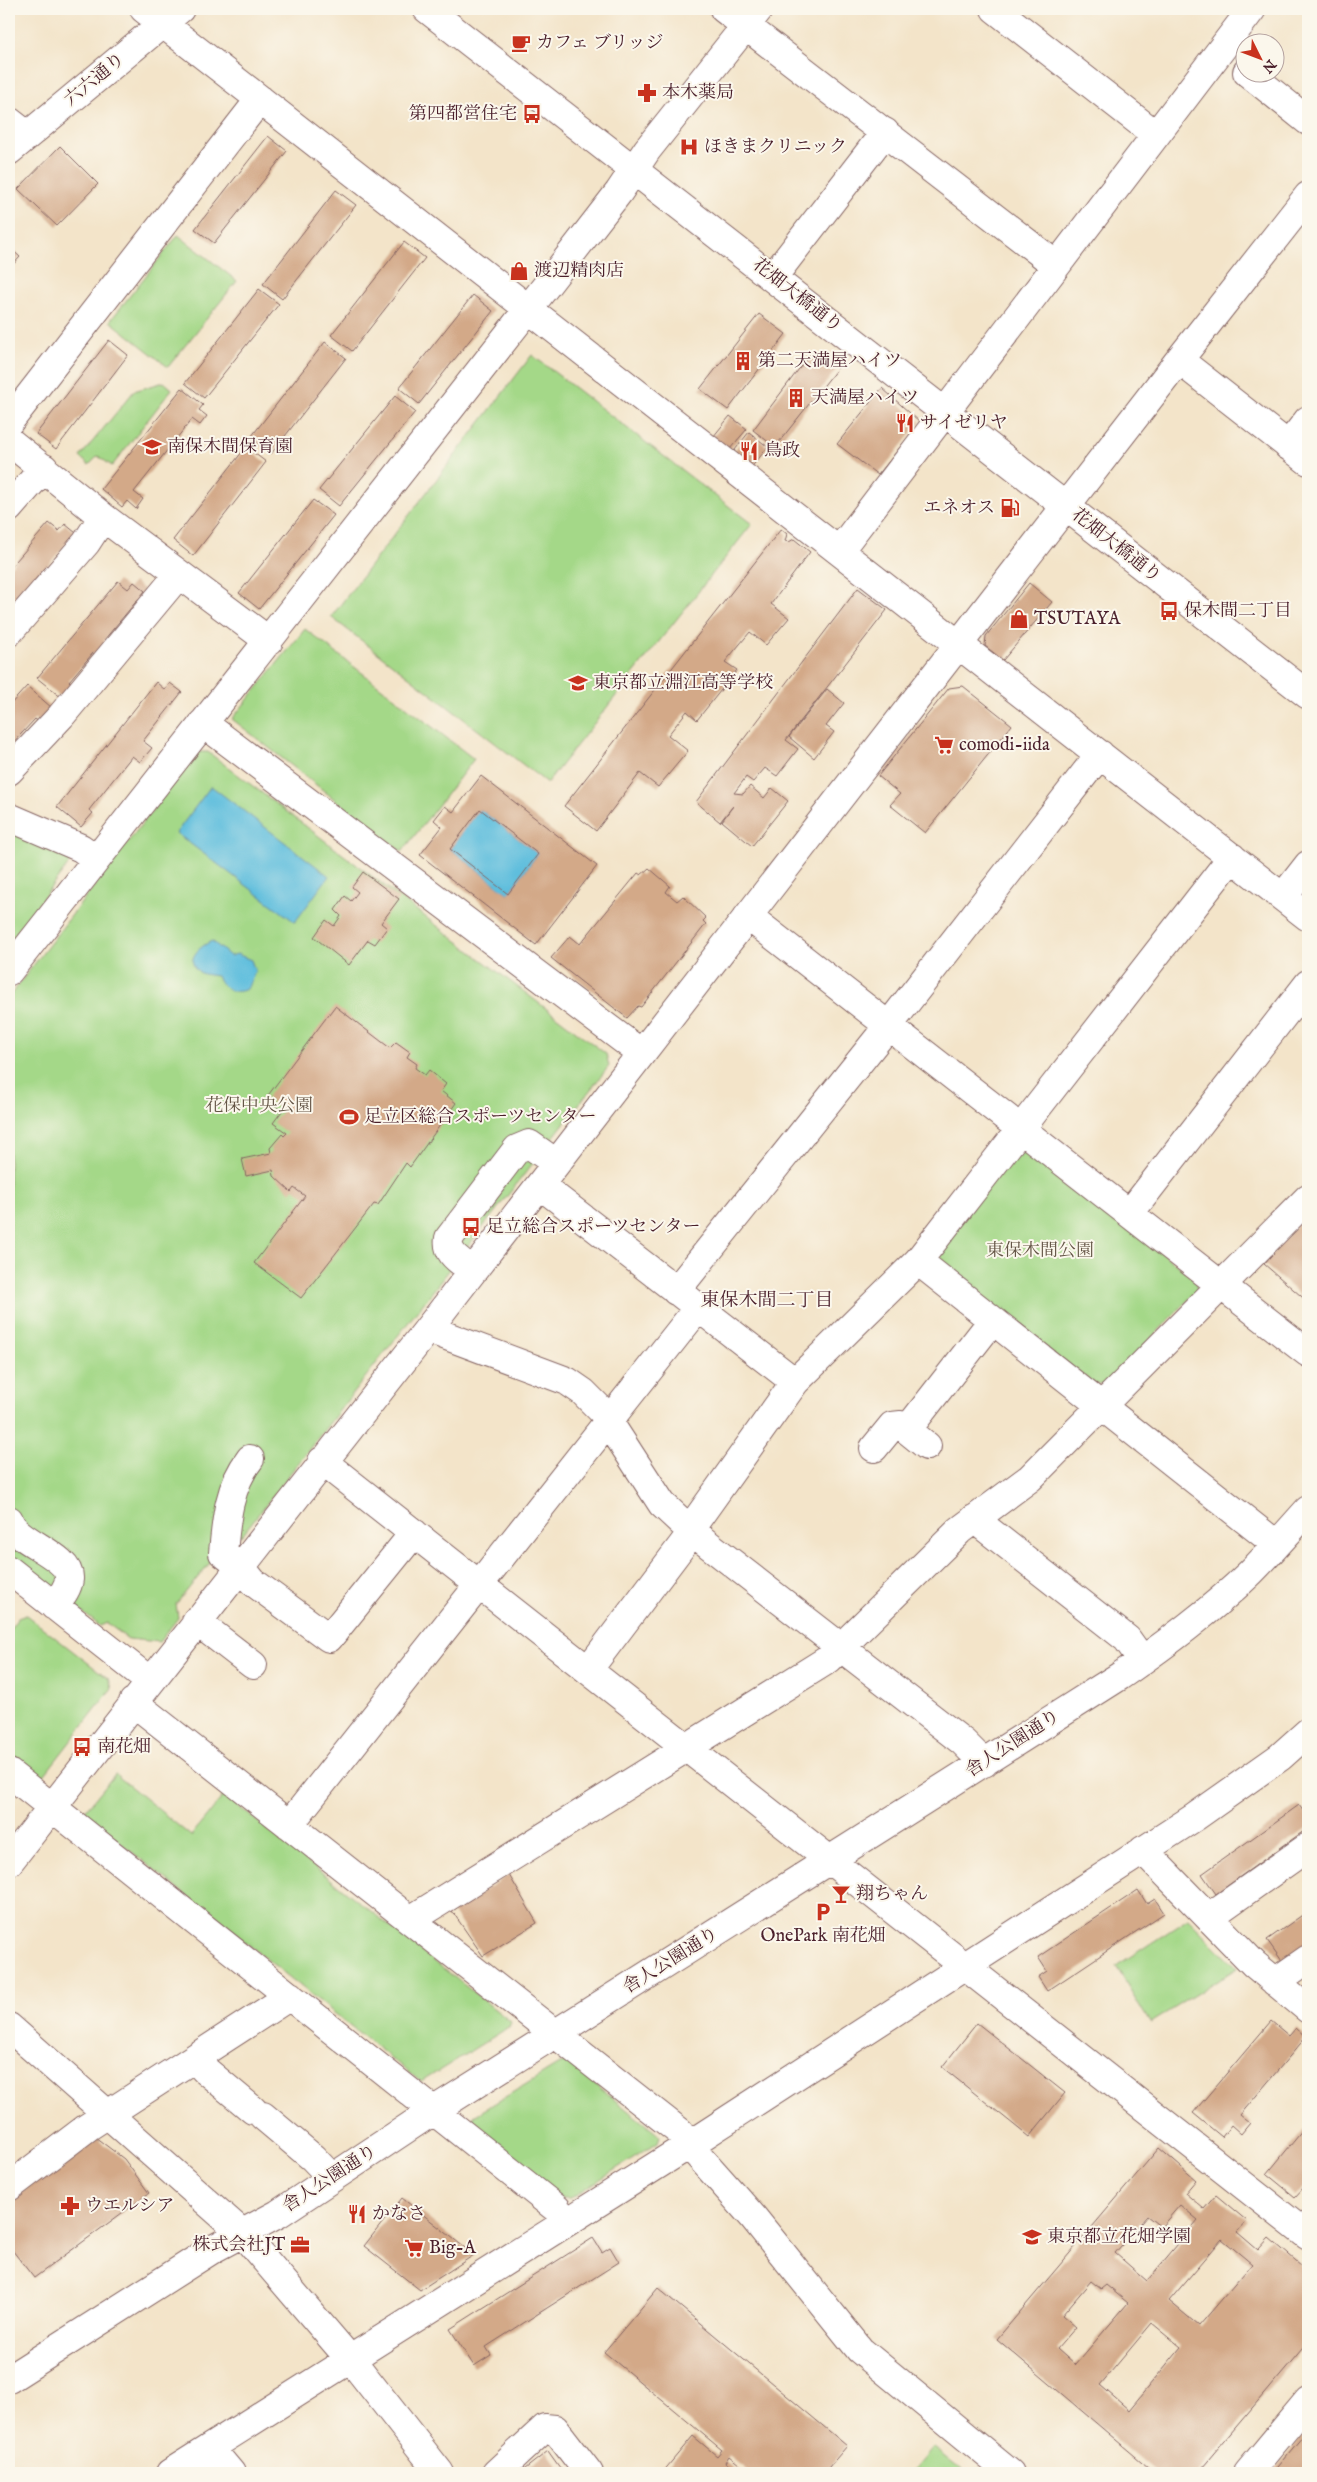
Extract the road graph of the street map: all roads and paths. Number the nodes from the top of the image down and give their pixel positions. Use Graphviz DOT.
graph roads {
  1 [pos="427,9"];
  2 [pos="724,9"];
  3 [pos="995,9"];
  4 [pos="1252,9"];
  5 [pos="163,14"];
  6 [pos="753,17"];
  7 [pos="1220,51"];
  8 [pos="1234,62"];
  9 [pos="1259,82"];
  10 [pos="260,99"];
  11 [pos="1308,121"];
  12 [pos="885,132"];
  13 [pos="1156,135"];
  14 [pos="15,136"];
  15 [pos="634,169"];
  16 [pos="1308,196"];
  17 [pos="1056,265"];
  18 [pos="773,277"];
  19 [pos="529,308"];
  20 [pos="1179,360"];
  21 [pos="944,412"];
  22 [pos="1308,420"];
  23 [pos="9,422"];
  24 [pos="9,441"];
  25 [pos="1298,453"];
  26 [pos="44,468"];
  27 [pos="1065,507"];
  28 [pos="9,508"];
  29 [pos="103,517"];
  30 [pos="839,551"];
  31 [pos="179,574"];
  32 [pos="9,632"];
  33 [pos="269,640"];
  34 [pos="958,645"];
  35 [pos="1308,695"];
  36 [pos="203,723"];
  37 [pos="1100,754"];
  38 [pos="9,771"];
  39 [pos="9,817"];
  40 [pos="1232,857"];
  41 [pos="96,859"];
  42 [pos="1308,865"];
  43 [pos="1284,897"];
  44 [pos="748,916"];
  45 [pos="1308,917"];
  46 [pos="9,971"];
  47 [pos="1308,984"];
  48 [pos="889,1025"];
  49 [pos="641,1053"];
  50 [pos="1020,1128"];
  51 [pos="556,1163"];
  52 [pos="540,1184"];
  53 [pos="1308,1198"];
  54 [pos="1130,1214"];
  55 [pos="918,1261"];
  56 [pos="473,1271"];
  57 [pos="1221,1285"];
  58 [pos="676,1291"];
  59 [pos="698,1308"];
  60 [pos="992,1321"];
  61 [pos="428,1329"];
  62 [pos="1308,1353"];
  63 [pos="795,1382"];
  64 [pos="1100,1406"];
  65 [pos="609,1421"];
  66 [pos="874,1448"];
  67 [pos="250,1459"];
  68 [pos="322,1461"];
  69 [pos="1308,1510"];
  70 [pos="9,1512"];
  71 [pos="974,1519"];
  72 [pos="691,1531"];
  73 [pos="414,1534"];
  74 [pos="1276,1544"];
  75 [pos="240,1566"];
  76 [pos="13,1581"];
  77 [pos="480,1586"];
  78 [pos="54,1606"];
  79 [pos="196,1621"];
  80 [pos="841,1648"];
  81 [pos="1142,1660"];
  82 [pos="253,1665"];
  83 [pos="588,1670"];
  84 [pos="141,1691"];
  85 [pos="1308,1732"];
  86 [pos="687,1748"];
  87 [pos="984,1763"];
  88 [pos="9,1772"];
  89 [pos="51,1807"];
  90 [pos="289,1825"];
  91 [pos="1308,1847"];
  92 [pos="1143,1850"];
  93 [pos="830,1861"];
  94 [pos="9,1862"];
  95 [pos="1209,1917"];
  96 [pos="412,1919"];
  97 [pos="1308,1959"];
  98 [pos="965,1966"];
  99 [pos="1275,1982"];
  100 [pos="290,1996"];
  101 [pos="1308,2009"];
  102 [pos="9,2028"];
  103 [pos="556,2034"];
  104 [pos="196,2058"];
  105 [pos="433,2111"];
  106 [pos="108,2116"];
  107 [pos="688,2145"];
  108 [pos="332,2178"];
  109 [pos="9,2187"];
  110 [pos="565,2222"];
  111 [pos="242,2233"];
  112 [pos="1308,2236"];
  113 [pos="350,2360"];
  114 [pos="9,2379"];
  115 [pos="1308,2401"];
  116 [pos="210,2448"];
  117 [pos="170,2473"];
  118 [pos="231,2473"];
  119 [pos="440,2473"];
  120 [pos="496,2473"];
  121 [pos="589,2473"];
  122 [pos="1010,2473"];
  123 [pos="1248,2473"];
  1 -- 15 [label="street, 花畑大橋通り"];
  2 -- 6 [label="street"];
  3 -- 13 [label="street"];
  4 -- 7 [label="street"];
  5 -- 10 [label="street"];
  5 -- 14 [label="street, 六六通り"];
  6 -- 12 [label="street"];
  6 -- 15 [label="street"];
  7 -- 8 [label="street"];
  7 -- 13 [label="street"];
  9 -- 11 [label="street"];
  10 -- 19 [label="street"];
  10 -- 23 [label="street"];
  12 -- 17 [label="street"];
  12 -- 18 [label="street"];
  13 -- 17 [label="street"];
  15 -- 18 [label="street, 花畑大橋通り"];
  15 -- 19 [label="street"];
  16 -- 20 [label="street"];
  17 -- 21 [label="street"];
  18 -- 21 [label="street, 花畑大橋通り"];
  19 -- 30 [label="street"];
  19 -- 33 [label="street"];
  20 -- 25 [label="street"];
  20 -- 27 [label="street"];
  21 -- 27 [label="street, 花畑大橋通り"];
  21 -- 30 [label="street"];
  22 -- 25 [label="street"];
  24 -- 26 [label="street"];
  26 -- 28 [label="street"];
  26 -- 29 [label="street"];
  27 -- 34 [label="street"];
  27 -- 35 [label="street, 花畑大橋通り"];
  29 -- 31 [label="street"];
  29 -- 32 [label="street"];
  30 -- 34 [label="street"];
  31 -- 33 [label="street"];
  31 -- 38 [label="street"];
  33 -- 36 [label="street"];
  34 -- 37 [label="street"];
  34 -- 44 [label="street"];
  36 -- 41 [label="street"];
  36 -- 49 [label="street"];
  37 -- 40 [label="street"];
  37 -- 48 [label="street"];
  39 -- 41 [label="street"];
  40 -- 43 [label="street"];
  40 -- 50 [label="street"];
  41 -- 46 [label="street"];
  42 -- 43 [label="street"];
  43 -- 45 [label="street"];
  44 -- 48 [label="street"];
  44 -- 49 [label="street"];
  47 -- 54 [label="street"];
  48 -- 50 [label="street"];
  48 -- 58 [label="street"];
  49 -- 51 [label="street"];
  50 -- 54 [label="street"];
  50 -- 55 [label="street"];
  51 -- 52 [label="street"];
  51 -- 56 [label="street"];
  52 -- 56 [label="street"];
  52 -- 58 [label="street"];
  53 -- 57 [label="street"];
  54 -- 57 [label="street"];
  55 -- 60 [label="street"];
  55 -- 63 [label="street"];
  56 -- 61 [label="street"];
  57 -- 62 [label="street"];
  57 -- 64 [label="street"];
  58 -- 59 [label="street"];
  59 -- 63 [label="street"];
  59 -- 65 [label="street"];
  60 -- 64 [label="street"];
  60 -- 66 [label="street"];
  61 -- 65 [label="street"];
  61 -- 68 [label="street"];
  63 -- 72 [label="street"];
  64 -- 71 [label="street"];
  64 -- 74 [label="street"];
  65 -- 72 [label="street"];
  65 -- 77 [label="street"];
  67 -- 75 [label="street"];
  68 -- 73 [label="street"];
  68 -- 75 [label="street"];
  69 -- 74 [label="street, 舎人公園通り"];
  70 -- 78 [label="street"];
  71 -- 80 [label="street"];
  71 -- 81 [label="street"];
  72 -- 80 [label="street"];
  72 -- 83 [label="street"];
  73 -- 75 [label="street"];
  73 -- 77 [label="street"];
  74 -- 81 [label="street, 舎人公園通り"];
  75 -- 79 [label="street"];
  76 -- 78 [label="street"];
  77 -- 83 [label="street"];
  77 -- 90 [label="street"];
  78 -- 84 [label="street"];
  79 -- 82 [label="street"];
  79 -- 84 [label="street"];
  80 -- 86 [label="street"];
  80 -- 87 [label="street"];
  81 -- 87 [label="street, 舎人公園通り"];
  83 -- 86 [label="street"];
  84 -- 89 [label="street"];
  84 -- 90 [label="street"];
  85 -- 92 [label="street"];
  86 -- 93 [label="street"];
  86 -- 96 [label="street"];
  87 -- 93 [label="street, 舎人公園通り"];
  88 -- 89 [label="street"];
  89 -- 94 [label="street"];
  89 -- 100 [label="street"];
  90 -- 96 [label="street"];
  91 -- 95 [label="street"];
  92 -- 95 [label="street"];
  92 -- 98 [label="street"];
  93 -- 98 [label="street"];
  93 -- 103 [label="street, 舎人公園通り"];
  95 -- 99 [label="street"];
  96 -- 103 [label="street"];
  97 -- 99 [label="street"];
  98 -- 107 [label="street"];
  98 -- 112 [label="street"];
  99 -- 101 [label="street"];
  100 -- 104 [label="street"];
  100 -- 105 [label="street"];
  102 -- 106 [label="street"];
  103 -- 105 [label="street, 舎人公園通り"];
  103 -- 107 [label="street"];
  104 -- 106 [label="street"];
  104 -- 108 [label="street"];
  105 -- 108 [label="street, 舎人公園通り"];
  105 -- 110 [label="street"];
  106 -- 109 [label="street"];
  106 -- 111 [label="street"];
  107 -- 110 [label="street"];
  107 -- 122 [label="street"];
  108 -- 111 [label="street, 舎人公園通り"];
  110 -- 113 [label="street"];
  111 -- 113 [label="street"];
  111 -- 114 [label="street, 舎人公園通り"];
  113 -- 116 [label="street"];
  113 -- 119 [label="street"];
  115 -- 123 [label="street"];
  116 -- 117 [label="street"];
  116 -- 118 [label="street"];
  120 -- 121 [label="street"];
}
